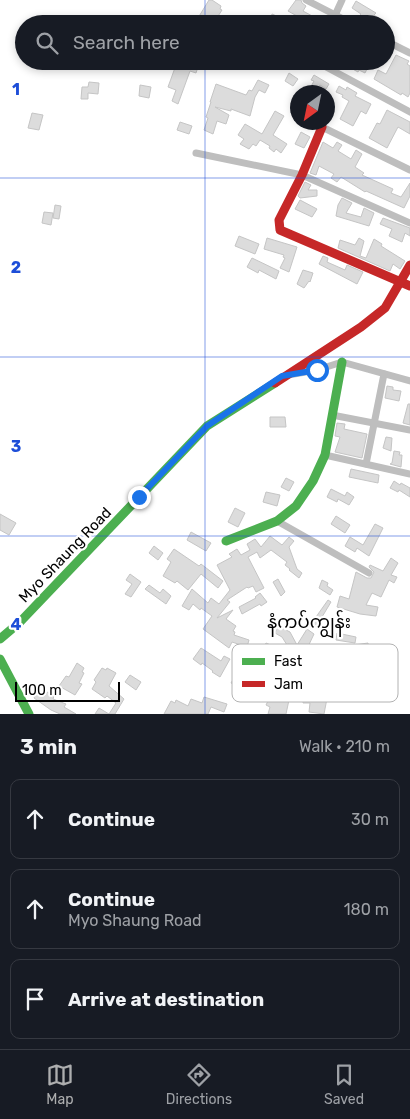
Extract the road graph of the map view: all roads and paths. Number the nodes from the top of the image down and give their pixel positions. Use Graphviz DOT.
graph roads {
  1 [pos="306,0"];
  2 [pos="342,0"];
  3 [pos="335,14"];
  4 [pos="395,46"];
  5 [pos="410,53"];
  6 [pos="332,70"];
  7 [pos="410,112"];
  8 [pos="318,130"];
  9 [pos="330,130"];
  10 [pos="196,153"];
  11 [pos="410,170"];
  12 [pos="302,175"];
  13 [pos="410,223"];
  14 [pos="410,265"];
  15 [pos="400,281"];
  16 [pos="410,286"];
  17 [pos="342,362"];
  18 [pos="384,374"];
  19 [pos="282,376"];
  20 [pos="410,382"];
  21 [pos="332,415"];
  22 [pos="375,423"];
  23 [pos="410,430"];
  24 [pos="325,455"];
  25 [pos="366,464"];
  26 [pos="410,474"];
  27 [pos="277,521"];
  28 [pos="226,541"];
  29 [pos="369,573"];
  30 [pos="0,639"];
  31 [pos="0,659"];
  32 [pos="29,714"];
  1 -- 3 [label="street"];
  2 -- 3 [label="street"];
  4 -- 5 [label="street"];
  6 -- 7 [label="street"];
  8 -- 12 [label="street"];
  9 -- 11 [label="street"];
  10 -- 12 [label="street"];
  12 -- 13 [label="street"];
  12 -- 15 [label="street"];
  14 -- 15 [label="street, Myo Shaung Road"];
  15 -- 16 [label="street"];
  15 -- 19 [label="street, Myo Shaung Road"];
  17 -- 18 [label="street"];
  17 -- 19 [label="street"];
  17 -- 21 [label="street"];
  18 -- 20 [label="street"];
  18 -- 22 [label="street"];
  19 -- 30 [label="street, Myo Shaung Road"];
  21 -- 22 [label="street"];
  21 -- 24 [label="street"];
  22 -- 23 [label="street"];
  22 -- 25 [label="street"];
  24 -- 25 [label="street"];
  24 -- 27 [label="street"];
  25 -- 26 [label="street"];
  27 -- 28 [label="street"];
  27 -- 29 [label="street"];
  31 -- 32 [label="street"];
}
